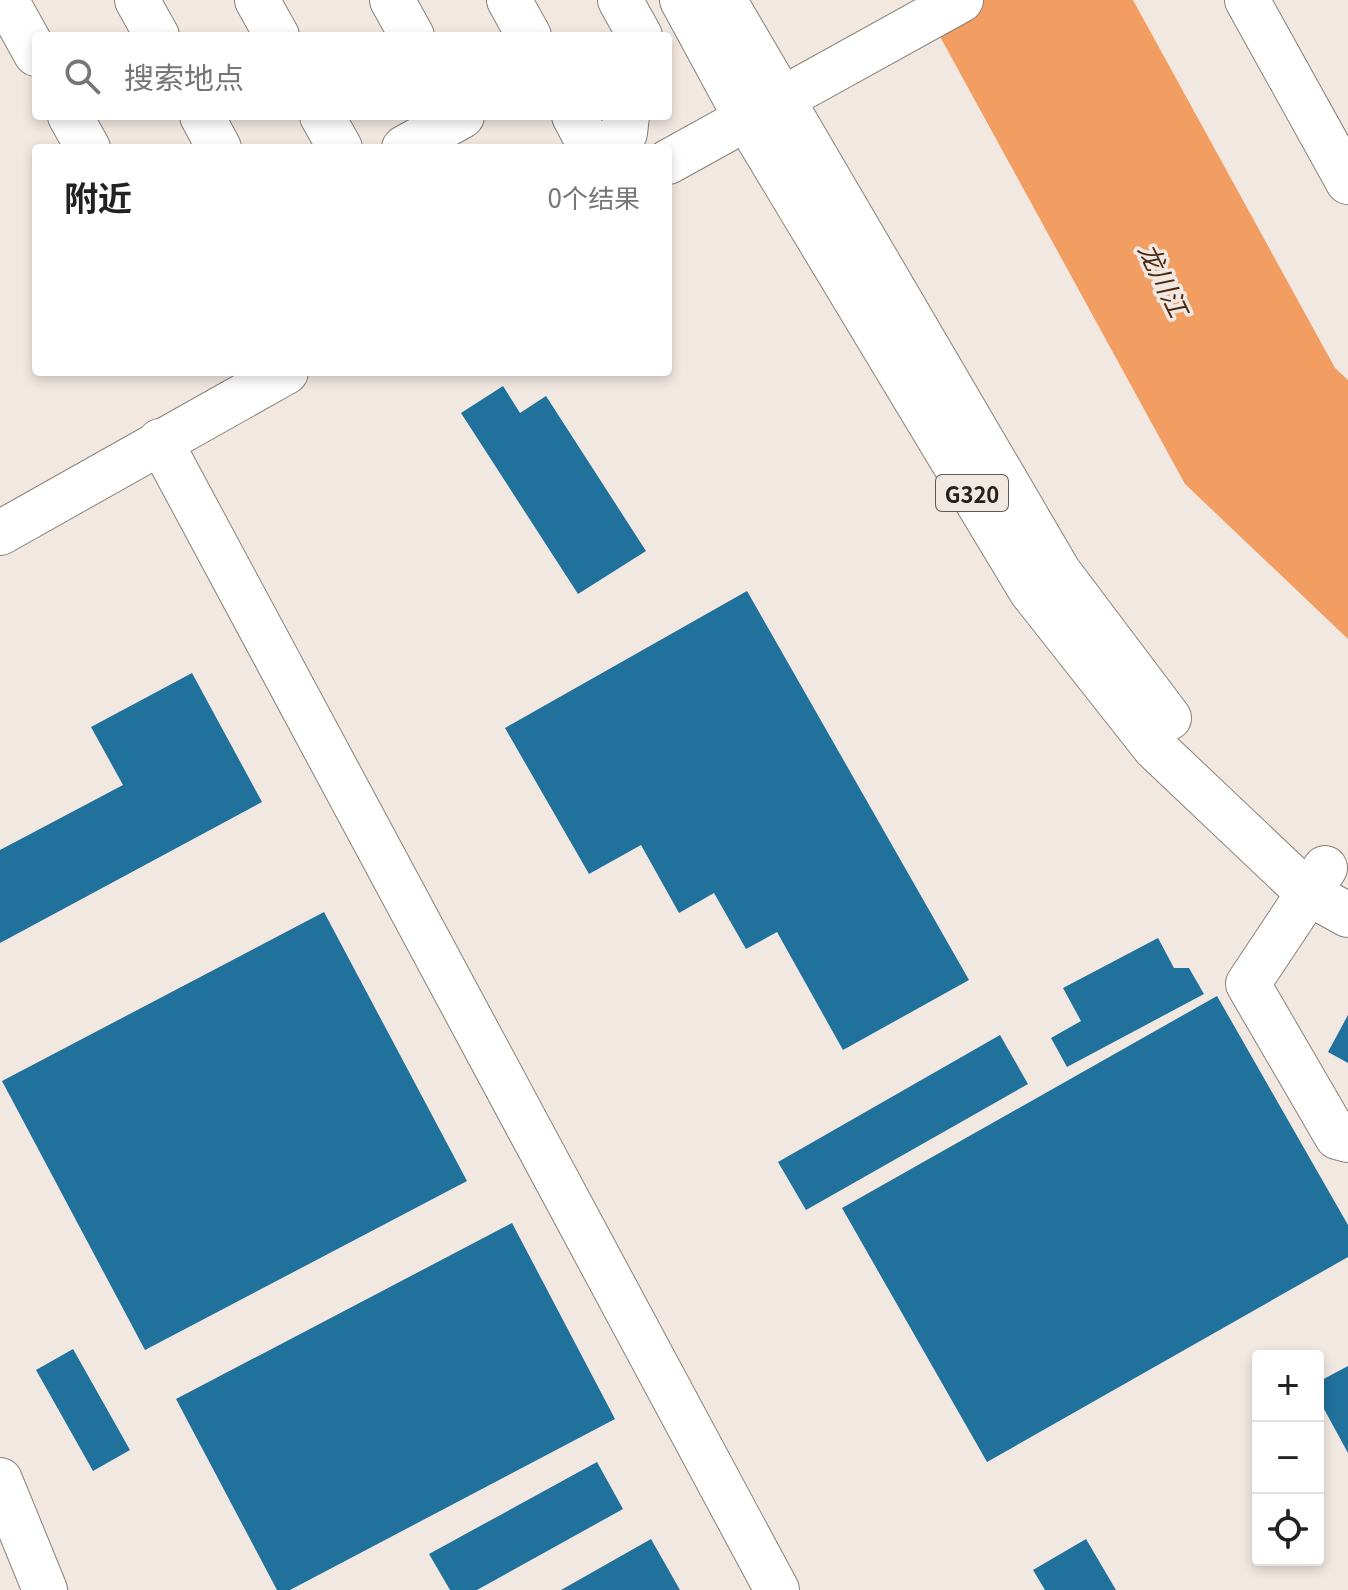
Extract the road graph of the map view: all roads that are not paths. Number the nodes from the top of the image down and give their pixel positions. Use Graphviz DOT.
graph roads {
  1 [pos="6,0"];
  2 [pos="137,0"];
  3 [pos="257,0"];
  4 [pos="392,0"];
  5 [pos="509,0"];
  6 [pos="620,0"];
  7 [pos="682,0"];
  8 [pos="724,0"];
  9 [pos="961,0"];
  10 [pos="1247,0"];
  11 [pos="155,32"];
  12 [pos="275,32"];
  13 [pos="410,32"];
  14 [pos="527,32"];
  15 [pos="638,32"];
  16 [pos="32,47"];
  17 [pos="764,109"];
  18 [pos="72,120"];
  19 [pos="204,120"];
  20 [pos="324,120"];
  21 [pos="576,120"];
  22 [pos="627,120"];
  23 [pos="463,125"];
  24 [pos="86,144"];
  25 [pos="217,144"];
  26 [pos="338,144"];
  27 [pos="414,144"];
  28 [pos="589,144"];
  29 [pos="605,144"];
  30 [pos="672,160"];
  31 [pos="1348,182"];
  32 [pos="270,376"];
  33 [pos="221,388"];
  34 [pos="160,441"];
  35 [pos="0,533"];
  36 [pos="1327,881"];
  37 [pos="1348,915"];
  38 [pos="1348,1140"];
  39 [pos="0,1480"];
  40 [pos="45,1590"];
  41 [pos="777,1590"];
  1 -- 16 [label="main road"];
  2 -- 11 [label="main road"];
  3 -- 12 [label="main road"];
  4 -- 13 [label="main road"];
  5 -- 14 [label="main road"];
  6 -- 15 [label="main road"];
  7 -- 17 [label="main road, G320"];
  8 -- 17 [label="main road, G320"];
  9 -- 17 [label="main road"];
  10 -- 31 [label="main road"];
  17 -- 30 [label="main road"];
  17 -- 36 [label="main road, G320"];
  18 -- 24 [label="main road"];
  19 -- 25 [label="main road"];
  20 -- 26 [label="main road"];
  21 -- 28 [label="main road"];
  22 -- 29 [label="main road"];
  23 -- 27 [label="main road"];
  32 -- 33 [label="main road"];
  33 -- 34 [label="main road"];
  34 -- 35 [label="main road"];
  34 -- 41 [label="main road"];
  36 -- 37 [label="main road, G320"];
  36 -- 38 [label="main road"];
  39 -- 40 [label="main road"];
}
